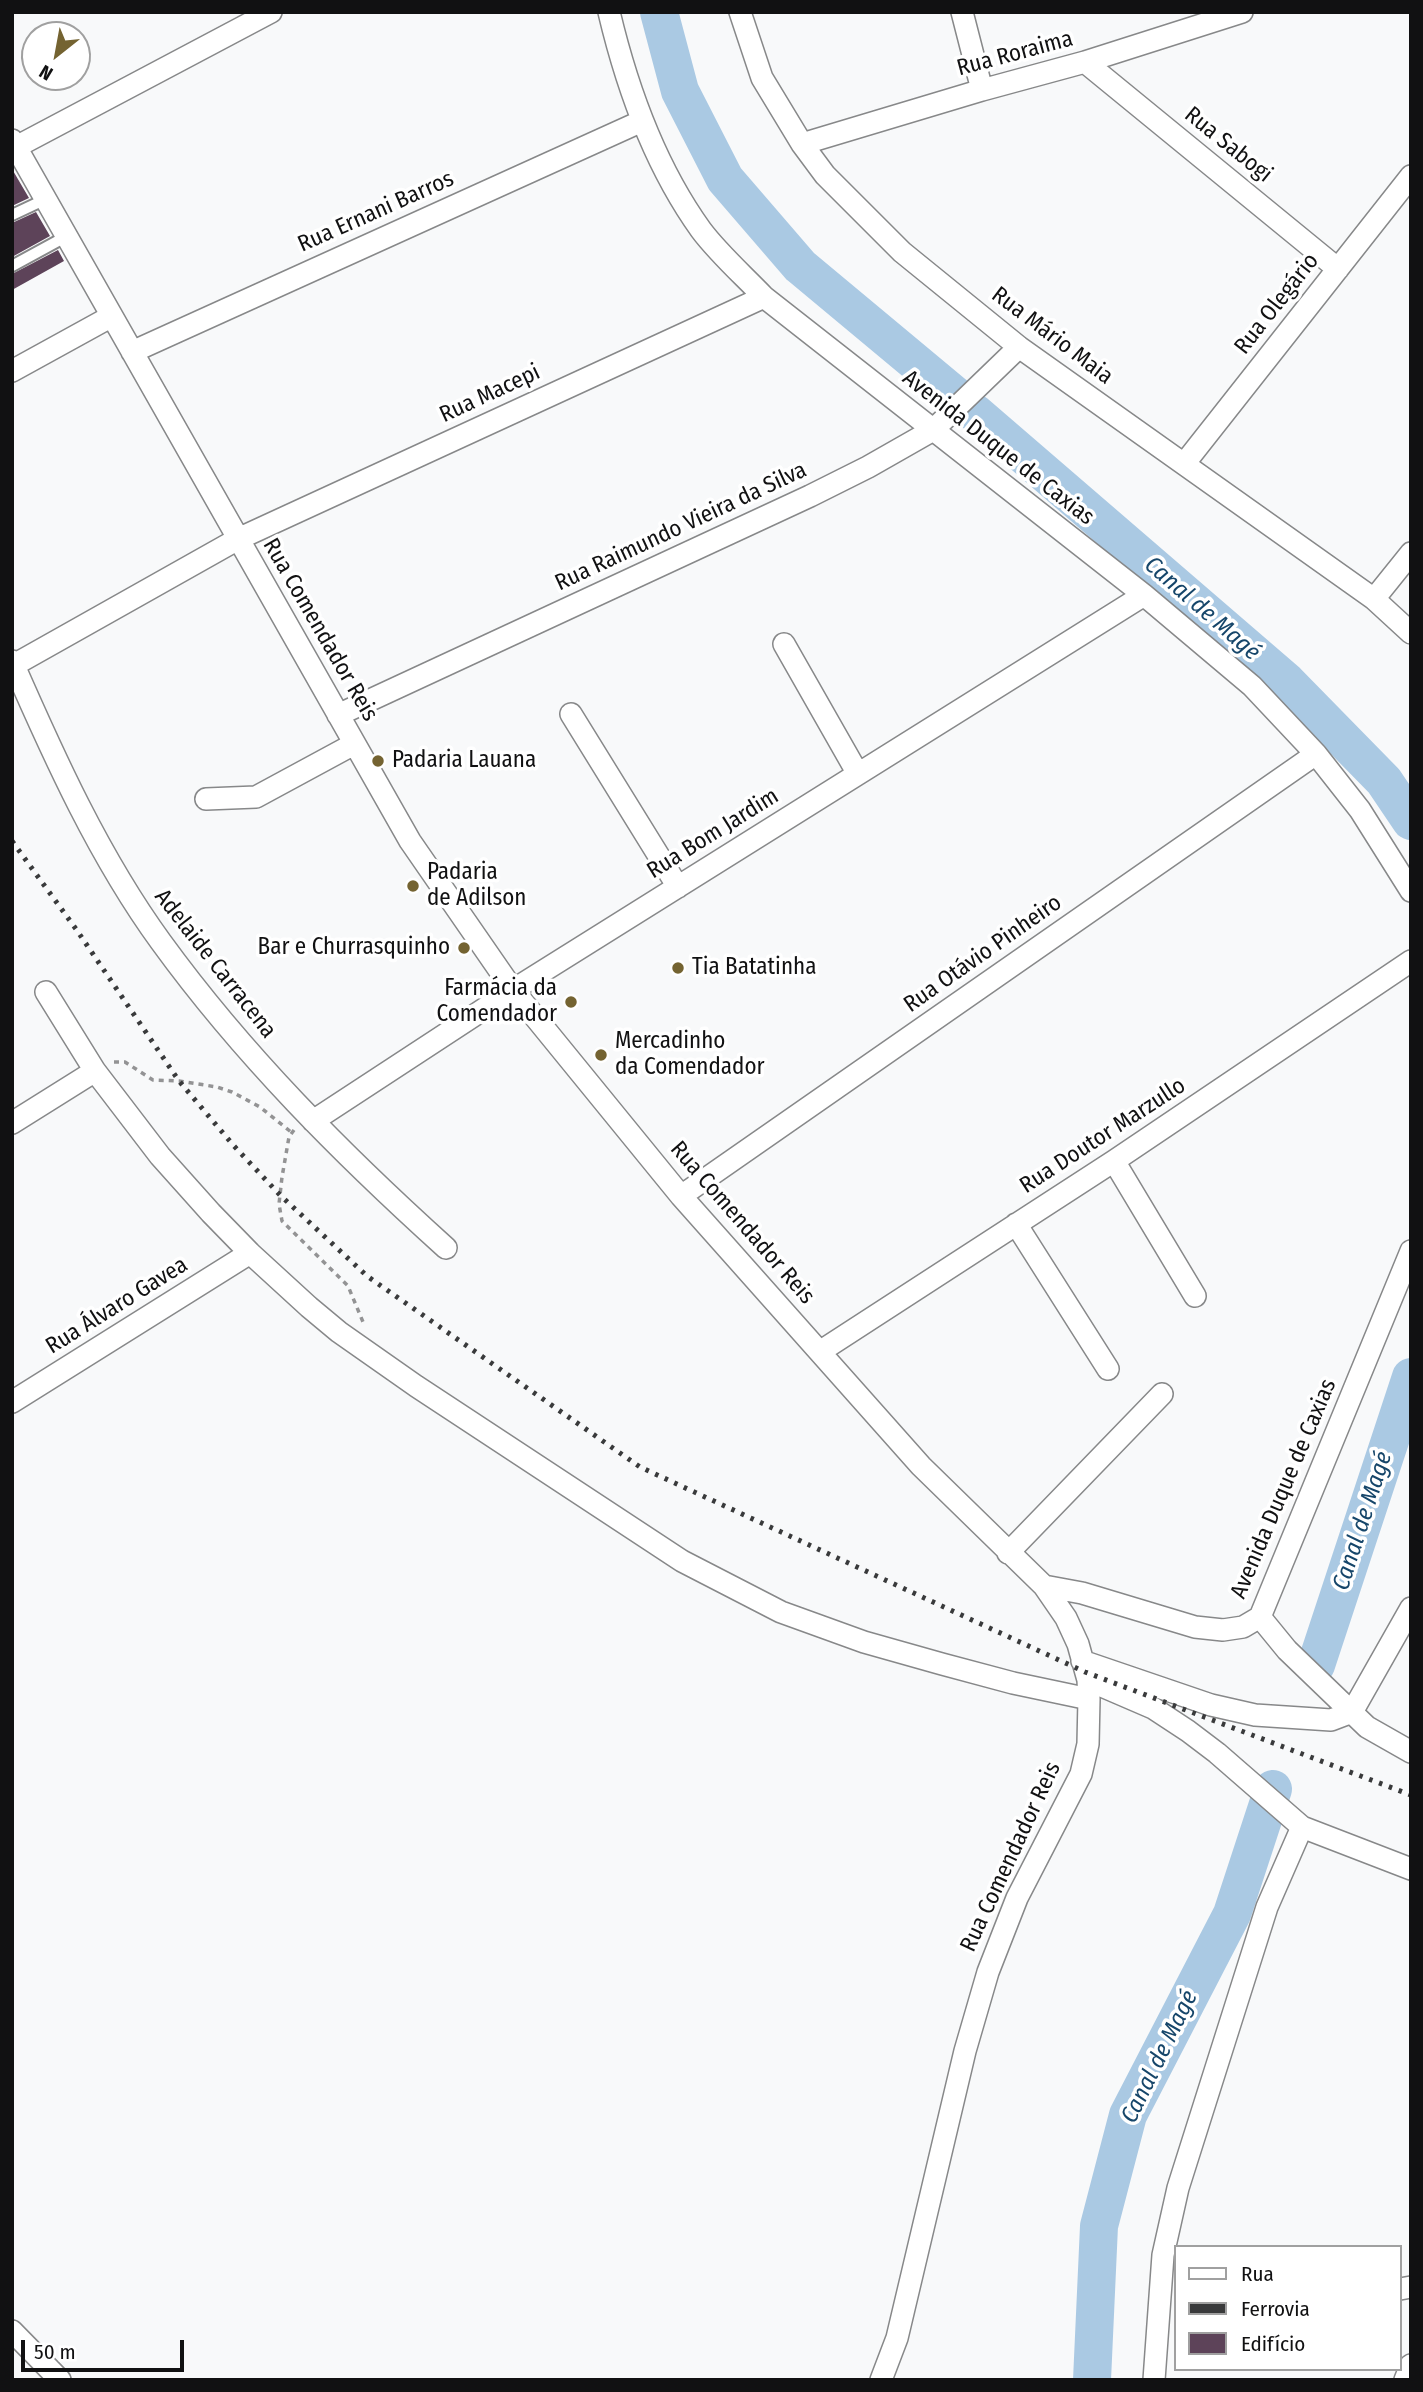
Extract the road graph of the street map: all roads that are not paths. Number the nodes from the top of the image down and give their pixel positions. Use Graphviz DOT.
graph roads {
  1 [pos="271,12"];
  2 [pos="609,12"];
  3 [pos="740,12"];
  4 [pos="962,12"];
  5 [pos="1242,12"];
  6 [pos="1205,17"];
  7 [pos="1085,62"];
  8 [pos="982,90"];
  9 [pos="642,121"];
  10 [pos="14,143"];
  11 [pos="802,144"];
  12 [pos="1411,176"];
  13 [pos="46,199"];
  14 [pos="12,215"];
  15 [pos="66,236"];
  16 [pos="12,266"];
  17 [pos="1338,269"];
  18 [pos="764,297"];
  19 [pos="112,316"];
  20 [pos="1019,346"];
  21 [pos="132,352"];
  22 [pos="12,371"];
  23 [pos="933,430"];
  24 [pos="1184,464"];
  25 [pos="238,539"];
  26 [pos="1411,553"];
  27 [pos="1144,595"];
  28 [pos="1374,599"];
  29 [pos="1411,633"];
  30 [pos="784,644"];
  31 [pos="13,663"];
  32 [pos="571,714"];
  33 [pos="338,715"];
  34 [pos="355,744"];
  35 [pos="1316,754"];
  36 [pos="858,774"];
  37 [pos="206,799"];
  38 [pos="678,887"];
  39 [pos="1411,891"];
  40 [pos="1411,961"];
  41 [pos="513,990"];
  42 [pos="46,992"];
  43 [pos="95,1071"];
  44 [pos="313,1121"];
  45 [pos="12,1123"];
  46 [pos="1114,1161"];
  47 [pos="681,1196"];
  48 [pos="1016,1224"];
  49 [pos="446,1248"];
  50 [pos="1411,1251"];
  51 [pos="250,1253"];
  52 [pos="1195,1296"];
  53 [pos="821,1351"];
  54 [pos="1108,1369"];
  55 [pos="1162,1394"];
  56 [pos="12,1402"];
  57 [pos="1009,1553"];
  58 [pos="1044,1586"];
  59 [pos="1411,1608"];
  60 [pos="1260,1617"];
  61 [pos="1086,1680"];
  62 [pos="1352,1712"];
  63 [pos="1411,1752"];
  64 [pos="1302,1827"];
  65 [pos="1411,1869"];
  66 [pos="12,2331"];
  67 [pos="1166,2353"];
  68 [pos="1411,2365"];
  69 [pos="61,2380"];
  70 [pos="881,2380"];
  71 [pos="1154,2380"];
  72 [pos="1405,2380"];
  1 -- 10 [label="street"];
  2 -- 9 [label="street, Avenida Duque de Caxias"];
  3 -- 11 [label="street, Rua Mário Maia"];
  4 -- 8 [label="street"];
  5 -- 6 [label="street, Rua Roraima"];
  6 -- 7 [label="street, Rua Roraima"];
  7 -- 8 [label="street, Rua Roraima"];
  7 -- 17 [label="street, Rua Sabogi"];
  8 -- 11 [label="street, Rua Roraima"];
  9 -- 18 [label="street, Avenida Duque de Caxias"];
  9 -- 21 [label="street, Rua Ernani Barros"];
  10 -- 13 [label="street, Rua Comendador Reis"];
  11 -- 20 [label="street, Rua Mário Maia"];
  12 -- 17 [label="street, Rua Olegário"];
  13 -- 14 [label="lane"];
  13 -- 15 [label="street, Rua Comendador Reis"];
  15 -- 16 [label="lane"];
  15 -- 19 [label="street, Rua Comendador Reis"];
  17 -- 24 [label="street, Rua Olegário"];
  18 -- 23 [label="street, Avenida Duque de Caxias"];
  18 -- 25 [label="street, Rua Macepi"];
  19 -- 21 [label="street, Rua Comendador Reis"];
  19 -- 22 [label="street"];
  20 -- 23 [label="street, Rua Raimundo Vieira da Silva"];
  20 -- 24 [label="street, Rua Mário Maia"];
  21 -- 25 [label="street, Rua Comendador Reis"];
  23 -- 27 [label="street, Avenida Duque de Caxias"];
  23 -- 33 [label="street, Rua Raimundo Vieira da Silva"];
  24 -- 28 [label="street, Rua Mário Maia"];
  25 -- 31 [label="street, Rua Macepi"];
  25 -- 33 [label="street, Rua Comendador Reis"];
  26 -- 28 [label="street"];
  27 -- 35 [label="street, Avenida Duque de Caxias"];
  27 -- 36 [label="street, Rua Bom Jardim"];
  28 -- 29 [label="street, Rua Mário Maia"];
  30 -- 36 [label="street"];
  31 -- 44 [label="street, Adelaide Carracena"];
  32 -- 38 [label="street"];
  33 -- 34 [label="street, Rua Comendador Reis"];
  34 -- 37 [label="street"];
  34 -- 41 [label="street, Rua Comendador Reis"];
  35 -- 39 [label="street, Avenida Duque de Caxias"];
  35 -- 47 [label="street, Rua Otávio Pinheiro"];
  36 -- 38 [label="street, Rua Bom Jardim"];
  38 -- 41 [label="street, Rua Bom Jardim"];
  40 -- 46 [label="street, Rua Doutor Marzullo"];
  41 -- 44 [label="street, Rua Bom Jardim"];
  41 -- 47 [label="street, Rua Comendador Reis"];
  42 -- 43 [label="street"];
  43 -- 45 [label="street"];
  43 -- 51 [label="street"];
  44 -- 49 [label="street, Adelaide Carracena"];
  46 -- 48 [label="street, Rua Doutor Marzullo"];
  46 -- 52 [label="street"];
  47 -- 53 [label="street, Rua Comendador Reis"];
  48 -- 53 [label="street, Rua Doutor Marzullo"];
  48 -- 54 [label="street"];
  50 -- 60 [label="street, Avenida Duque de Caxias"];
  51 -- 56 [label="street, Rua Álvaro Gavea"];
  51 -- 61 [label="street"];
  53 -- 57 [label="street, Rua Comendador Reis"];
  55 -- 57 [label="street"];
  57 -- 58 [label="street, Rua Comendador Reis"];
  58 -- 60 [label="street, Avenida Duque de Caxias"];
  58 -- 61 [label="street, Rua Comendador Reis"];
  59 -- 62 [label="street"];
  60 -- 62 [label="street"];
  61 -- 62 [label="street"];
  61 -- 64 [label="street"];
  61 -- 70 [label="street, Rua Comendador Reis"];
  62 -- 63 [label="street"];
  64 -- 65 [label="street"];
  64 -- 67 [label="street"];
  66 -- 69 [label="street"];
  67 -- 71 [label="street"];
  68 -- 72 [label="street"];
}
